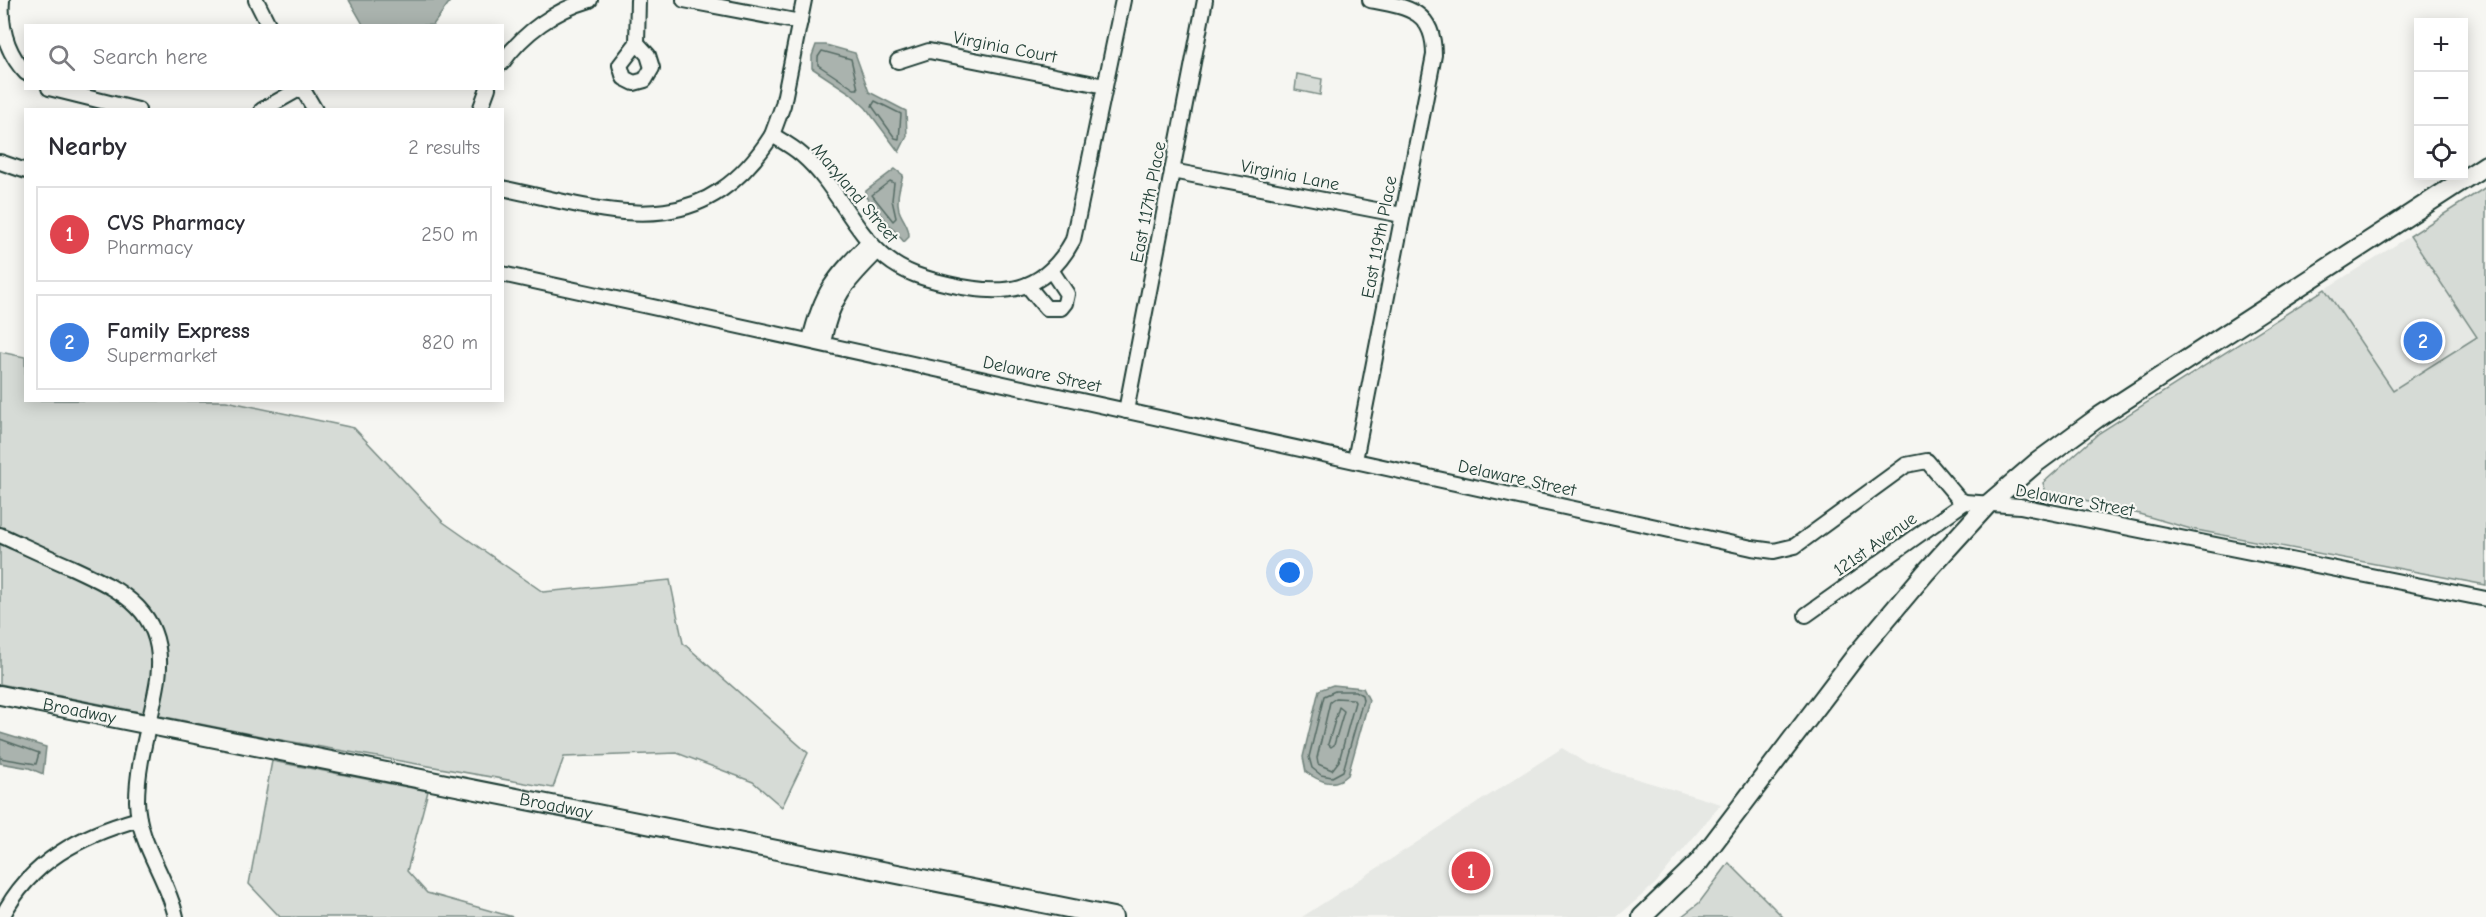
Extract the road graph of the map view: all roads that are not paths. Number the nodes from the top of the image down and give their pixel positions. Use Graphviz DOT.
graph roads {
  1 [pos="2,0"];
  2 [pos="256,0"];
  3 [pos="590,0"];
  4 [pos="638,0"];
  5 [pos="684,0"];
  6 [pos="804,0"];
  7 [pos="1123,0"];
  8 [pos="1205,0"];
  9 [pos="1370,0"];
  10 [pos="800,22"];
  11 [pos="268,24"];
  12 [pos="637,43"];
  13 [pos="504,61"];
  14 [pos="898,61"];
  15 [pos="24,70"];
  16 [pos="1106,86"];
  17 [pos="57,90"];
  18 [pos="298,90"];
  19 [pos="303,90"];
  20 [pos="487,90"];
  21 [pos="130,108"];
  22 [pos="266,108"];
  23 [pos="314,108"];
  24 [pos="481,108"];
  25 [pos="772,135"];
  26 [pos="0,162"];
  27 [pos="2486,165"];
  28 [pos="24,170"];
  29 [pos="1172,171"];
  30 [pos="504,188"];
  31 [pos="1402,215"];
  32 [pos="874,246"];
  33 [pos="1051,270"];
  34 [pos="504,274"];
  35 [pos="1027,285"];
  36 [pos="817,342"];
  37 [pos="1126,411"];
  38 [pos="1355,460"];
  39 [pos="1965,502"];
  40 [pos="1987,505"];
  41 [pos="0,535"];
  42 [pos="2486,599"];
  43 [pos="1806,615"];
  44 [pos="0,695"];
  45 [pos="148,724"];
  46 [pos="139,819"];
  47 [pos="5,913"];
  48 [pos="176,917"];
  49 [pos="1113,917"];
  50 [pos="1642,917"];
  1 -- 15 [label="street"];
  2 -- 11 [label="street"];
  3 -- 13 [label="street"];
  4 -- 12 [label="street"];
  5 -- 10 [label="street"];
  6 -- 10 [label="street"];
  7 -- 16 [label="street"];
  8 -- 29 [label="street, East 117th Place"];
  9 -- 31 [label="street, East 119th Place"];
  10 -- 25 [label="street"];
  14 -- 16 [label="street, Virginia Court"];
  16 -- 33 [label="street, Maryland Street"];
  17 -- 21 [label="street"];
  18 -- 22 [label="street"];
  19 -- 23 [label="street"];
  20 -- 24 [label="street"];
  25 -- 30 [label="street"];
  25 -- 32 [label="street, Maryland Street"];
  26 -- 28 [label="street"];
  27 -- 40 [label="main road"];
  29 -- 31 [label="street, Virginia Lane"];
  29 -- 37 [label="street, East 117th Place"];
  31 -- 38 [label="street, East 119th Place"];
  32 -- 35 [label="street, Maryland Street"];
  32 -- 36 [label="street"];
  33 -- 35 [label="street, Maryland Street"];
  33 -- 35 [label="street"];
  34 -- 36 [label="street, Delaware Street"];
  36 -- 37 [label="street, Delaware Street"];
  37 -- 38 [label="street, Delaware Street"];
  38 -- 39 [label="street, Delaware Street"];
  39 -- 40 [label="street, Delaware Street"];
  39 -- 43 [label="street, 121st Avenue"];
  40 -- 42 [label="street, Delaware Street"];
  40 -- 50 [label="main road"];
  41 -- 45 [label="street"];
  44 -- 45 [label="main road, Broadway"];
  45 -- 46 [label="street"];
  45 -- 49 [label="main road, Broadway"];
  46 -- 47 [label="street"];
  46 -- 48 [label="street"];
}
